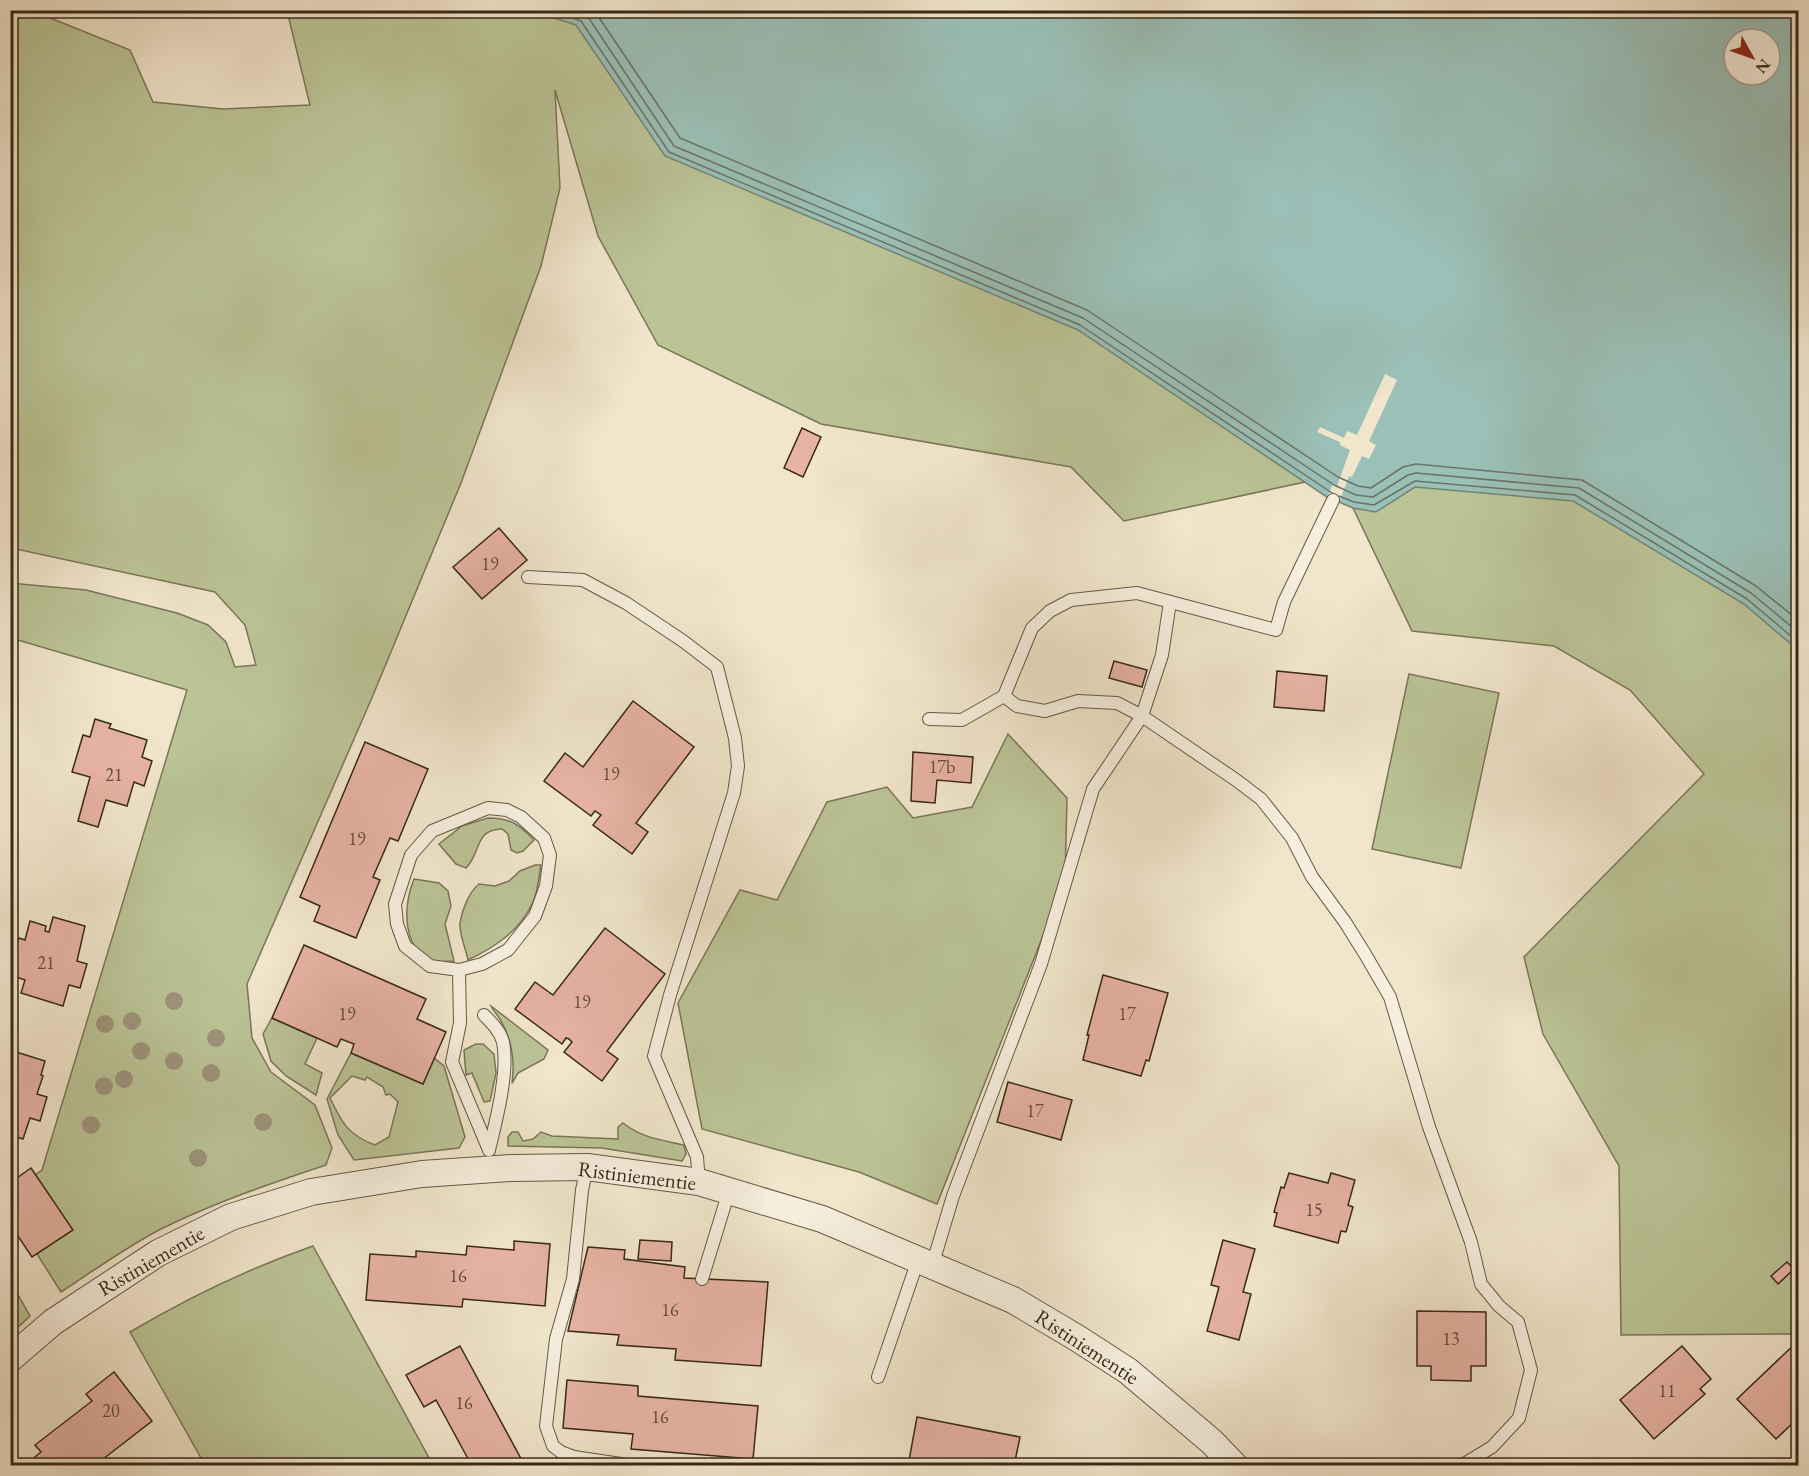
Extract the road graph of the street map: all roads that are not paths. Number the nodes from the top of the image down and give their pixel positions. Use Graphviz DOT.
graph roads {
  1 [pos="1333,500"];
  2 [pos="528,577"];
  3 [pos="1170,602"];
  4 [pos="1004,696"];
  5 [pos="1142,716"];
  6 [pos="929,718"];
  7 [pos="459,970"];
  8 [pos="484,1015"];
  9 [pos="489,1160"];
  10 [pos="587,1167"];
  11 [pos="699,1182"];
  12 [pos="729,1191"];
  13 [pos="925,1263"];
  14 [pos="702,1279"];
  15 [pos="10,1359"];
  16 [pos="878,1377"];
  17 [pos="634,1466"];
  18 [pos="1234,1466"];
  19 [pos="1461,1466"];
  1 -- 3 [label="lane"];
  2 -- 11 [label="lane"];
  3 -- 4 [label="lane"];
  3 -- 5 [label="lane"];
  4 -- 5 [label="lane"];
  4 -- 6 [label="lane"];
  5 -- 13 [label="lane"];
  5 -- 19 [label="lane"];
  7 -- 7 [label="lane"];
  7 -- 9 [label="lane"];
  8 -- 9 [label="lane"];
  9 -- 10 [label="street, Ristiniementie"];
  9 -- 15 [label="street, Ristiniementie"];
  10 -- 11 [label="street, Ristiniementie"];
  10 -- 17 [label="lane"];
  11 -- 12 [label="street, Ristiniementie"];
  12 -- 13 [label="street, Ristiniementie"];
  12 -- 14 [label="lane"];
  13 -- 16 [label="lane"];
  13 -- 18 [label="street, Ristiniementie"];
}
